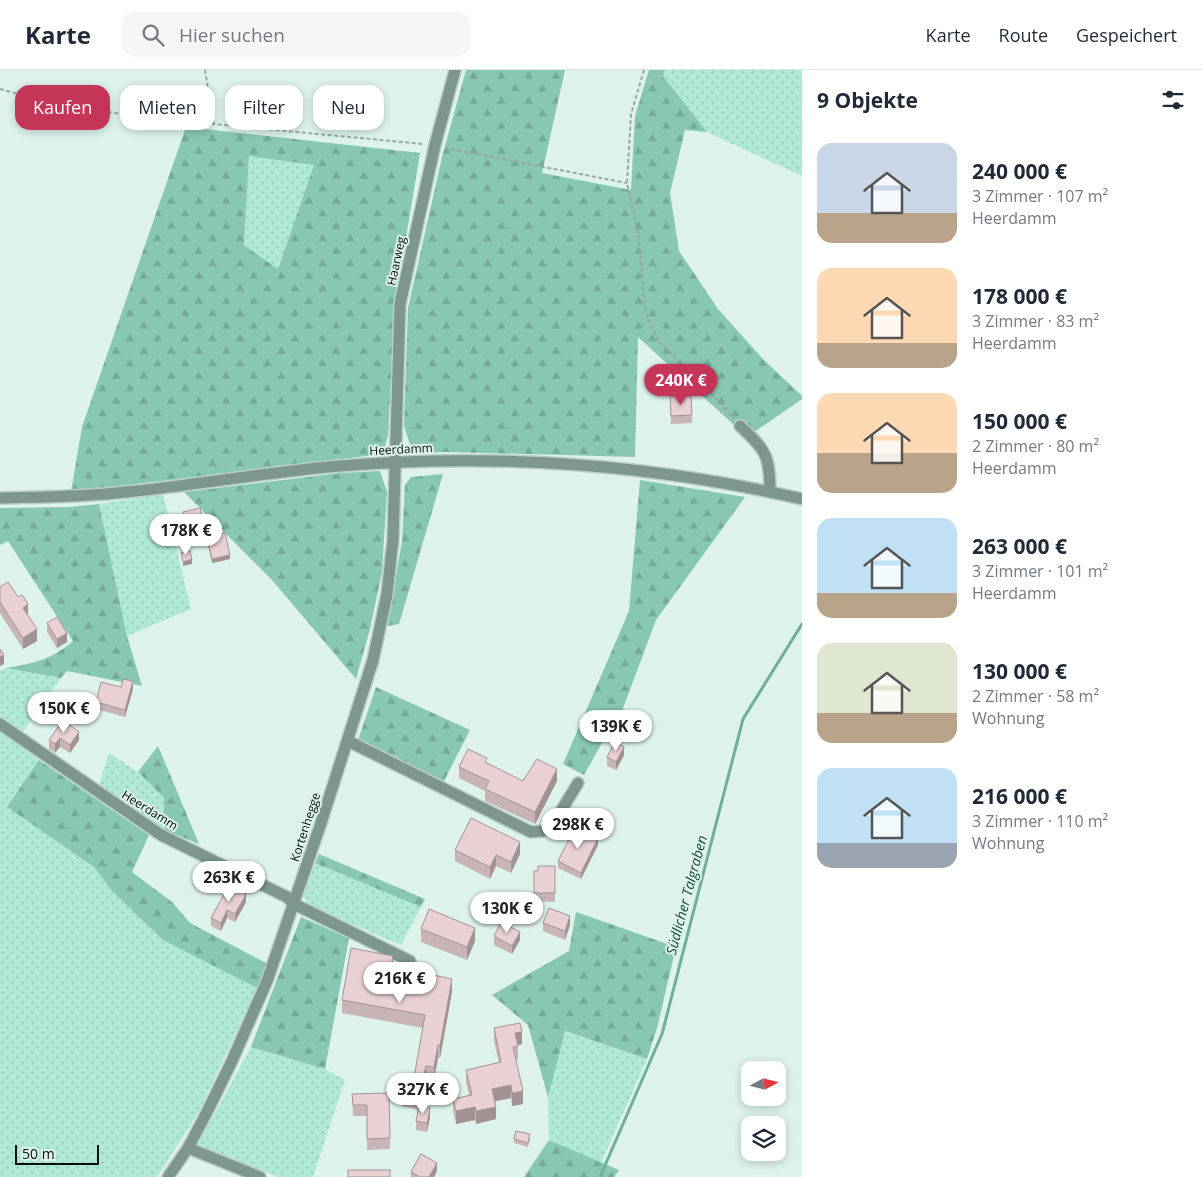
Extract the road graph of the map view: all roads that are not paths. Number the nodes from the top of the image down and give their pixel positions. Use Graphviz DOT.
graph roads {
  1 [pos="455,70"];
  2 [pos="740,426"];
  3 [pos="394,463"];
  4 [pos="770,492"];
  5 [pos="0,498"];
  6 [pos="802,499"];
  7 [pos="0,724"];
  8 [pos="348,742"];
  9 [pos="578,783"];
  10 [pos="294,904"];
  11 [pos="410,961"];
  12 [pos="188,1148"];
  13 [pos="168,1177"];
  14 [pos="260,1177"];
  1 -- 3 [label="street, Haarweg"];
  2 -- 4 [label="street"];
  3 -- 4 [label="street, Heerdamm"];
  3 -- 5 [label="street, Heerdamm"];
  3 -- 8 [label="street, Kortenhegge"];
  4 -- 6 [label="street, Heerdamm"];
  7 -- 10 [label="street, Heerdamm"];
  8 -- 9 [label="street"];
  8 -- 10 [label="street, Kortenhegge"];
  10 -- 11 [label="street, Heerdamm"];
  10 -- 12 [label="street, Kortenhegge"];
  12 -- 13 [label="street, Kortenhegge"];
  12 -- 14 [label="street"];
}
